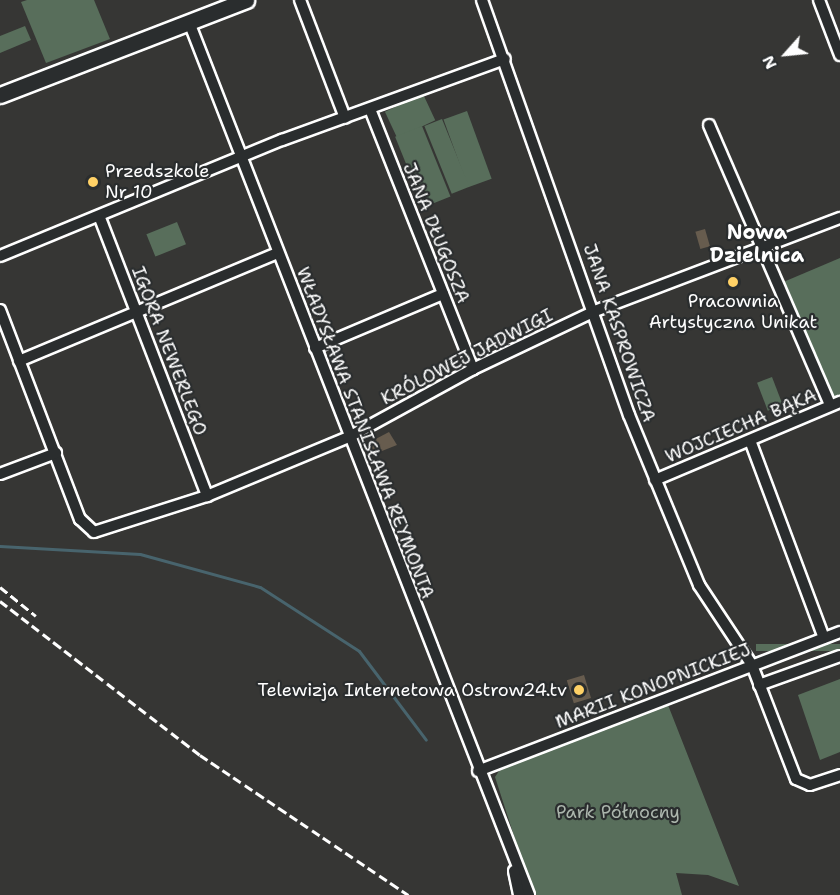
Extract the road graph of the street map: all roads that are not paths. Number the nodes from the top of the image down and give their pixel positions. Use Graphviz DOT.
graph roads {
  1 [pos="246,0"];
  2 [pos="300,0"];
  3 [pos="482,0"];
  4 [pos="819,0"];
  5 [pos="189,22"];
  6 [pos="840,55"];
  7 [pos="505,60"];
  8 [pos="0,95"];
  9 [pos="370,109"];
  10 [pos="345,118"];
  11 [pos="710,125"];
  12 [pos="242,160"];
  13 [pos="100,218"];
  14 [pos="840,218"];
  15 [pos="761,246"];
  16 [pos="277,253"];
  17 [pos="0,256"];
  18 [pos="443,294"];
  19 [pos="0,310"];
  20 [pos="596,311"];
  21 [pos="138,315"];
  22 [pos="315,348"];
  23 [pos="20,360"];
  24 [pos="472,369"];
  25 [pos="835,404"];
  26 [pos="349,437"];
  27 [pos="751,443"];
  28 [pos="56,453"];
  29 [pos="0,474"];
  30 [pos="655,480"];
  31 [pos="207,496"];
  32 [pos="840,632"];
  33 [pos="824,638"];
  34 [pos="840,656"];
  35 [pos="752,665"];
  36 [pos="759,685"];
  37 [pos="478,771"];
  38 [pos="840,775"];
  39 [pos="511,856"];
  40 [pos="519,895"];
  41 [pos="528,895"];
  1 -- 5 [label="street"];
  2 -- 10 [label="street"];
  3 -- 7 [label="street, JANA KASPROWICZA"];
  4 -- 6 [label="street"];
  5 -- 8 [label="street"];
  5 -- 12 [label="street, WŁADYSŁAWA STANISŁAWA REYMONTA"];
  7 -- 9 [label="street"];
  7 -- 20 [label="street, JANA KASPROWICZA"];
  9 -- 10 [label="street"];
  9 -- 18 [label="street, JANA DŁUGOSZA"];
  10 -- 12 [label="street"];
  11 -- 15 [label="street"];
  12 -- 13 [label="street"];
  12 -- 16 [label="street, WŁADYSŁAWA STANISŁAWA REYMONTA"];
  13 -- 17 [label="street"];
  13 -- 21 [label="street, IGORA NEWERLEGO"];
  14 -- 15 [label="street, KRÓLOWEJ JADWIGI"];
  15 -- 20 [label="street, KRÓLOWEJ JADWIGI"];
  15 -- 25 [label="street"];
  16 -- 21 [label="street"];
  16 -- 22 [label="street, WŁADYSŁAWA STANISŁAWA REYMONTA"];
  18 -- 22 [label="street"];
  18 -- 24 [label="street, JANA DŁUGOSZA"];
  19 -- 23 [label="street"];
  20 -- 24 [label="street, KRÓLOWEJ JADWIGI"];
  20 -- 30 [label="street, JANA KASPROWICZA"];
  21 -- 23 [label="street"];
  21 -- 31 [label="street, IGORA NEWERLEGO"];
  22 -- 26 [label="street, WŁADYSŁAWA STANISŁAWA REYMONTA"];
  23 -- 28 [label="street"];
  24 -- 26 [label="street, KRÓLOWEJ JADWIGI"];
  25 -- 27 [label="street, WOJCIECHA BĄKA"];
  26 -- 31 [label="street, KRÓLOWEJ JADWIGI"];
  26 -- 37 [label="street, WŁADYSŁAWA STANISŁAWA REYMONTA"];
  27 -- 30 [label="street, WOJCIECHA BĄKA"];
  27 -- 33 [label="street"];
  28 -- 29 [label="street"];
  28 -- 31 [label="street, KRÓLOWEJ JADWIGI"];
  30 -- 35 [label="street, JANA KASPROWICZA"];
  32 -- 33 [label="street, MARII KONOPNICKIEJ"];
  33 -- 35 [label="street, MARII KONOPNICKIEJ"];
  34 -- 36 [label="street, MARII KONOPNICKIEJ"];
  35 -- 36 [label="street, JANA KASPROWICZA"];
  35 -- 37 [label="street, MARII KONOPNICKIEJ"];
  36 -- 38 [label="street, JANA KASPROWICZA"];
  37 -- 39 [label="street, WŁADYSŁAWA STANISŁAWA REYMONTA"];
  39 -- 40 [label="street, WŁADYSŁAWA STANISŁAWA REYMONTA"];
  39 -- 41 [label="street, WŁADYSŁAWA STANISŁAWA REYMONTA"];
}
